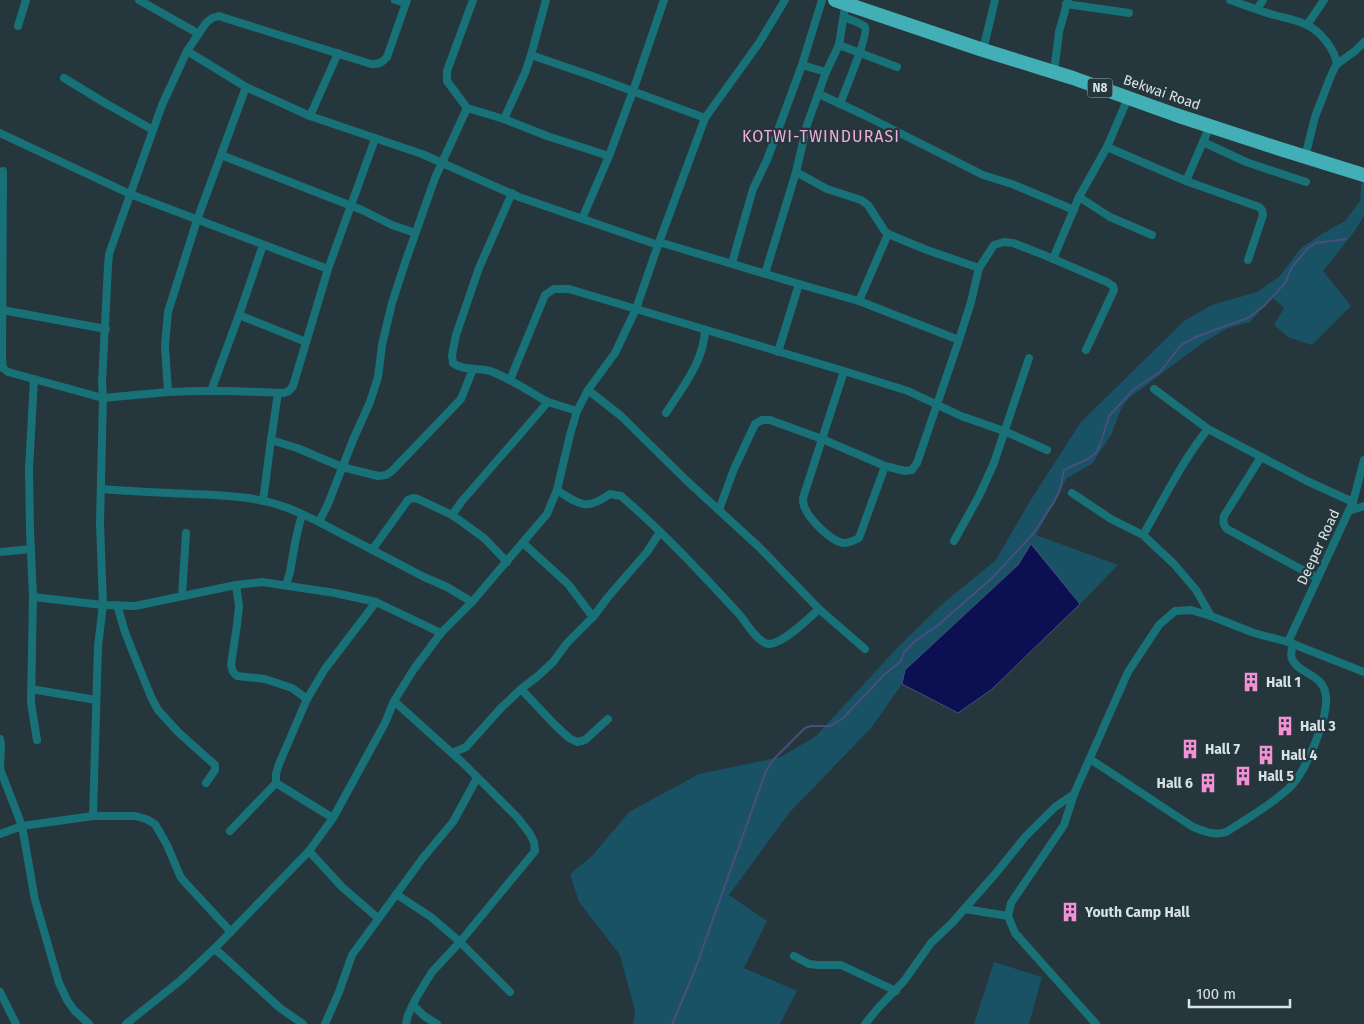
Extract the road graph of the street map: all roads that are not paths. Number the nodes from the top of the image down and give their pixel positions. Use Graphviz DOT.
graph roads {
  1 [pos="26,0"];
  2 [pos="140,0"];
  3 [pos="395,0"];
  4 [pos="473,0"];
  5 [pos="546,0"];
  6 [pos="664,0"];
  7 [pos="785,0"];
  8 [pos="822,0"];
  9 [pos="995,0"];
  10 [pos="1230,0"];
  11 [pos="1262,0"];
  12 [pos="1324,0"];
  13 [pos="406,1"];
  14 [pos="1067,2"];
  15 [pos="843,5"];
  16 [pos="1257,9"];
  17 [pos="1129,14"];
  18 [pos="1307,24"];
  19 [pos="18,26"];
  20 [pos="199,34"];
  21 [pos="1364,42"];
  22 [pos="839,45"];
  23 [pos="983,50"];
  24 [pos="187,51"];
  25 [pos="860,53"];
  26 [pos="338,54"];
  27 [pos="530,55"];
  28 [pos="1337,64"];
  29 [pos="802,65"];
  30 [pos="897,67"];
  31 [pos="826,72"];
  32 [pos="1054,72"];
  33 [pos="64,78"];
  34 [pos="246,87"];
  35 [pos="633,91"];
  36 [pos="819,94"];
  37 [pos="1128,98"];
  38 [pos="840,104"];
  39 [pos="467,108"];
  40 [pos="310,116"];
  41 [pos="705,118"];
  42 [pos="504,119"];
  43 [pos="1210,126"];
  44 [pos="153,130"];
  45 [pos="0,133"];
  46 [pos="375,139"];
  47 [pos="1203,142"];
  48 [pos="1107,147"];
  49 [pos="221,154"];
  50 [pos="609,156"];
  51 [pos="1304,157"];
  52 [pos="442,162"];
  53 [pos="3,171"];
  54 [pos="796,172"];
  55 [pos="1364,175"];
  56 [pos="1186,181"];
  57 [pos="1306,182"];
  58 [pos="130,194"];
  59 [pos="512,194"];
  60 [pos="1079,197"];
  61 [pos="350,206"];
  62 [pos="1074,210"];
  63 [pos="582,219"];
  64 [pos="197,220"];
  65 [pos="1,232"];
  66 [pos="415,233"];
  67 [pos="888,234"];
  68 [pos="1152,236"];
  69 [pos="658,243"];
  70 [pos="263,244"];
  71 [pos="1053,259"];
  72 [pos="1248,260"];
  73 [pos="732,263"];
  74 [pos="979,268"];
  75 [pos="328,269"];
  76 [pos="765,274"];
  77 [pos="799,284"];
  78 [pos="859,301"];
  79 [pos="636,309"];
  80 [pos="1,310"];
  81 [pos="239,315"];
  82 [pos="106,329"];
  83 [pos="705,330"];
  84 [pos="959,340"];
  85 [pos="306,342"];
  86 [pos="1086,350"];
  87 [pos="778,352"];
  88 [pos="1029,358"];
  89 [pos="2,369"];
  90 [pos="473,369"];
  91 [pos="844,371"];
  92 [pos="34,379"];
  93 [pos="510,380"];
  94 [pos="1154,389"];
  95 [pos="588,390"];
  96 [pos="211,391"];
  97 [pos="168,392"];
  98 [pos="278,393"];
  99 [pos="103,398"];
  100 [pos="548,402"];
  101 [pos="937,405"];
  102 [pos="577,411"];
  103 [pos="666,413"];
  104 [pos="1208,429"];
  105 [pos="1004,431"];
  106 [pos="822,439"];
  107 [pos="271,440"];
  108 [pos="1047,450"];
  109 [pos="1261,457"];
  110 [pos="1364,460"];
  111 [pos="885,466"];
  112 [pos="342,467"];
  113 [pos="101,489"];
  114 [pos="557,490"];
  115 [pos="1072,493"];
  116 [pos="263,501"];
  117 [pos="1353,502"];
  118 [pos="1364,506"];
  119 [pos="719,510"];
  120 [pos="1349,510"];
  121 [pos="302,514"];
  122 [pos="452,514"];
  123 [pos="319,522"];
  124 [pos="660,532"];
  125 [pos="186,533"];
  126 [pos="1143,535"];
  127 [pos="954,541"];
  128 [pos="523,543"];
  129 [pos="31,548"];
  130 [pos="372,550"];
  131 [pos="0,552"];
  132 [pos="507,562"];
  133 [pos="1317,578"];
  134 [pos="236,585"];
  135 [pos="286,585"];
  136 [pos="182,596"];
  137 [pos="33,597"];
  138 [pos="376,602"];
  139 [pos="472,602"];
  140 [pos="103,605"];
  141 [pos="117,605"];
  142 [pos="819,609"];
  143 [pos="1211,616"];
  144 [pos="593,617"];
  145 [pos="441,634"];
  146 [pos="1290,643"];
  147 [pos="865,649"];
  148 [pos="1364,672"];
  149 [pos="31,689"];
  150 [pos="521,689"];
  151 [pos="307,699"];
  152 [pos="96,700"];
  153 [pos="394,701"];
  154 [pos="608,719"];
  155 [pos="0,739"];
  156 [pos="37,740"];
  157 [pos="466,747"];
  158 [pos="452,753"];
  159 [pos="1090,759"];
  160 [pos="464,764"];
  161 [pos="0,769"];
  162 [pos="478,778"];
  163 [pos="206,783"];
  164 [pos="276,783"];
  165 [pos="1074,794"];
  166 [pos="93,816"];
  167 [pos="333,818"];
  168 [pos="22,826"];
  169 [pos="230,831"];
  170 [pos="0,834"];
  171 [pos="309,851"];
  172 [pos="396,894"];
  173 [pos="965,909"];
  174 [pos="1008,916"];
  175 [pos="378,918"];
  176 [pos="231,932"];
  177 [pos="460,942"];
  178 [pos="214,949"];
  179 [pos="794,956"];
  180 [pos="896,991"];
  181 [pos="0,992"];
  182 [pos="510,992"];
  183 [pos="413,1005"];
  184 [pos="16,1024"];
  185 [pos="89,1024"];
  186 [pos="126,1024"];
  187 [pos="303,1024"];
  188 [pos="325,1024"];
  189 [pos="406,1024"];
  190 [pos="437,1024"];
  191 [pos="865,1024"];
  192 [pos="1096,1024"];
  1 -- 19 [label="street"];
  2 -- 20 [label="street"];
  3 -- 13 [label="street"];
  4 -- 39 [label="street"];
  5 -- 27 [label="street"];
  6 -- 35 [label="street"];
  7 -- 41 [label="street"];
  8 -- 29 [label="street"];
  9 -- 23 [label="street"];
  10 -- 16 [label="street"];
  11 -- 16 [label="street"];
  12 -- 18 [label="street"];
  13 -- 26 [label="street"];
  14 -- 17 [label="street"];
  14 -- 32 [label="street"];
  15 -- 22 [label="street"];
  15 -- 23 [label="highway, Bekwai Road / N8"];
  15 -- 25 [label="street"];
  16 -- 18 [label="street"];
  18 -- 28 [label="street"];
  20 -- 24 [label="street"];
  20 -- 26 [label="street"];
  21 -- 28 [label="street"];
  22 -- 25 [label="street"];
  22 -- 31 [label="street"];
  23 -- 32 [label="highway, Bekwai Road / N8"];
  24 -- 34 [label="street"];
  24 -- 44 [label="street"];
  25 -- 30 [label="street"];
  25 -- 38 [label="street"];
  26 -- 40 [label="street"];
  27 -- 35 [label="street"];
  27 -- 42 [label="street"];
  28 -- 51 [label="street"];
  29 -- 31 [label="street"];
  29 -- 73 [label="street"];
  31 -- 36 [label="street"];
  32 -- 37 [label="highway, Bekwai Road / N8"];
  33 -- 44 [label="street"];
  34 -- 40 [label="street"];
  34 -- 49 [label="street"];
  35 -- 41 [label="street"];
  35 -- 50 [label="street"];
  36 -- 38 [label="street"];
  36 -- 54 [label="street"];
  37 -- 43 [label="highway, Bekwai Road / N8"];
  37 -- 48 [label="street"];
  38 -- 62 [label="street"];
  39 -- 42 [label="street"];
  39 -- 52 [label="street"];
  40 -- 46 [label="street"];
  41 -- 69 [label="street"];
  42 -- 50 [label="street"];
  43 -- 47 [label="street"];
  43 -- 51 [label="highway, Bekwai Road / N8"];
  44 -- 58 [label="street"];
  45 -- 58 [label="street"];
  46 -- 52 [label="street"];
  46 -- 61 [label="street"];
  47 -- 56 [label="street"];
  47 -- 57 [label="street"];
  48 -- 56 [label="street"];
  48 -- 60 [label="street"];
  49 -- 61 [label="street"];
  49 -- 64 [label="street"];
  50 -- 63 [label="street"];
  51 -- 55 [label="highway, Bekwai Road / N8"];
  52 -- 59 [label="street"];
  52 -- 66 [label="street"];
  53 -- 65 [label="street"];
  54 -- 67 [label="street"];
  54 -- 76 [label="street"];
  56 -- 72 [label="street"];
  58 -- 64 [label="street"];
  58 -- 82 [label="street"];
  59 -- 63 [label="street"];
  59 -- 90 [label="street"];
  60 -- 62 [label="street"];
  60 -- 68 [label="street"];
  61 -- 66 [label="street"];
  61 -- 75 [label="street"];
  62 -- 71 [label="street"];
  63 -- 69 [label="street"];
  64 -- 70 [label="street"];
  64 -- 97 [label="street"];
  65 -- 80 [label="street"];
  66 -- 112 [label="street"];
  67 -- 74 [label="street"];
  67 -- 78 [label="street"];
  69 -- 73 [label="street"];
  69 -- 79 [label="street"];
  70 -- 75 [label="street"];
  70 -- 81 [label="street"];
  71 -- 74 [label="street"];
  71 -- 86 [label="street"];
  73 -- 76 [label="street"];
  74 -- 84 [label="street"];
  75 -- 85 [label="street"];
  76 -- 77 [label="street"];
  77 -- 78 [label="street"];
  77 -- 87 [label="street"];
  78 -- 84 [label="street"];
  79 -- 83 [label="street"];
  79 -- 93 [label="street"];
  79 -- 95 [label="street"];
  80 -- 82 [label="street"];
  80 -- 89 [label="street"];
  81 -- 85 [label="street"];
  81 -- 96 [label="street"];
  82 -- 99 [label="street"];
  83 -- 87 [label="street"];
  83 -- 103 [label="street"];
  84 -- 101 [label="street"];
  85 -- 98 [label="street"];
  87 -- 91 [label="street"];
  88 -- 105 [label="street"];
  89 -- 92 [label="street"];
  90 -- 93 [label="street"];
  90 -- 112 [label="street"];
  91 -- 101 [label="street"];
  91 -- 106 [label="street"];
  92 -- 99 [label="street"];
  92 -- 129 [label="street"];
  93 -- 100 [label="street"];
  94 -- 104 [label="street"];
  95 -- 102 [label="street"];
  95 -- 119 [label="street"];
  96 -- 97 [label="street"];
  96 -- 98 [label="street"];
  97 -- 99 [label="street"];
  98 -- 107 [label="street"];
  99 -- 113 [label="street"];
  100 -- 102 [label="street"];
  100 -- 122 [label="street"];
  101 -- 105 [label="street"];
  101 -- 111 [label="street"];
  102 -- 114 [label="street"];
  104 -- 109 [label="street"];
  104 -- 126 [label="street"];
  105 -- 108 [label="street"];
  105 -- 127 [label="street"];
  106 -- 111 [label="street"];
  106 -- 111 [label="street"];
  106 -- 119 [label="street"];
  107 -- 112 [label="street"];
  107 -- 116 [label="street"];
  109 -- 117 [label="street"];
  109 -- 133 [label="street"];
  110 -- 117 [label="street, Deeper Road"];
  112 -- 123 [label="street"];
  113 -- 116 [label="street"];
  113 -- 140 [label="street"];
  114 -- 124 [label="street"];
  114 -- 128 [label="street"];
  115 -- 126 [label="street"];
  116 -- 121 [label="street"];
  117 -- 120 [label="street, Deeper Road"];
  118 -- 120 [label="street"];
  119 -- 142 [label="street"];
  120 -- 133 [label="street, Deeper Road"];
  121 -- 123 [label="street"];
  121 -- 135 [label="street"];
  122 -- 130 [label="street"];
  122 -- 132 [label="street"];
  123 -- 130 [label="street"];
  124 -- 142 [label="street"];
  124 -- 144 [label="street"];
  125 -- 136 [label="street"];
  126 -- 143 [label="street"];
  128 -- 132 [label="street"];
  128 -- 144 [label="street"];
  129 -- 131 [label="street"];
  129 -- 137 [label="street"];
  130 -- 139 [label="street"];
  132 -- 139 [label="street"];
  133 -- 146 [label="street, Deeper Road"];
  134 -- 135 [label="street"];
  134 -- 136 [label="street"];
  134 -- 151 [label="street"];
  135 -- 138 [label="street"];
  136 -- 141 [label="street"];
  137 -- 140 [label="street"];
  137 -- 149 [label="street"];
  138 -- 145 [label="street"];
  138 -- 151 [label="street"];
  139 -- 145 [label="street"];
  140 -- 141 [label="street"];
  140 -- 152 [label="street"];
  141 -- 163 [label="street"];
  142 -- 147 [label="street"];
  143 -- 146 [label="street"];
  143 -- 159 [label="street"];
  144 -- 150 [label="street"];
  145 -- 153 [label="street"];
  146 -- 148 [label="street"];
  146 -- 159 [label="street"];
  149 -- 152 [label="street"];
  149 -- 156 [label="street"];
  150 -- 154 [label="street"];
  150 -- 157 [label="street"];
  151 -- 164 [label="street"];
  152 -- 166 [label="street"];
  153 -- 158 [label="street"];
  153 -- 167 [label="street"];
  155 -- 161 [label="street"];
  157 -- 158 [label="street"];
  157 -- 160 [label="street"];
  158 -- 160 [label="street"];
  159 -- 165 [label="street"];
  160 -- 162 [label="street"];
  161 -- 168 [label="street"];
  162 -- 172 [label="street"];
  162 -- 177 [label="street"];
  164 -- 167 [label="street"];
  164 -- 169 [label="street"];
  165 -- 173 [label="street"];
  165 -- 174 [label="street"];
  166 -- 168 [label="street"];
  166 -- 176 [label="street"];
  167 -- 171 [label="street"];
  168 -- 170 [label="street"];
  168 -- 185 [label="street"];
  171 -- 175 [label="street"];
  171 -- 176 [label="street"];
  172 -- 175 [label="street"];
  172 -- 177 [label="street"];
  173 -- 174 [label="street"];
  173 -- 180 [label="street"];
  174 -- 192 [label="street"];
  175 -- 188 [label="street"];
  176 -- 178 [label="street"];
  177 -- 182 [label="street"];
  177 -- 183 [label="street"];
  178 -- 186 [label="street"];
  178 -- 187 [label="street"];
  179 -- 180 [label="street"];
  180 -- 191 [label="street"];
  181 -- 184 [label="street"];
  183 -- 189 [label="street"];
  183 -- 190 [label="street"];
}
